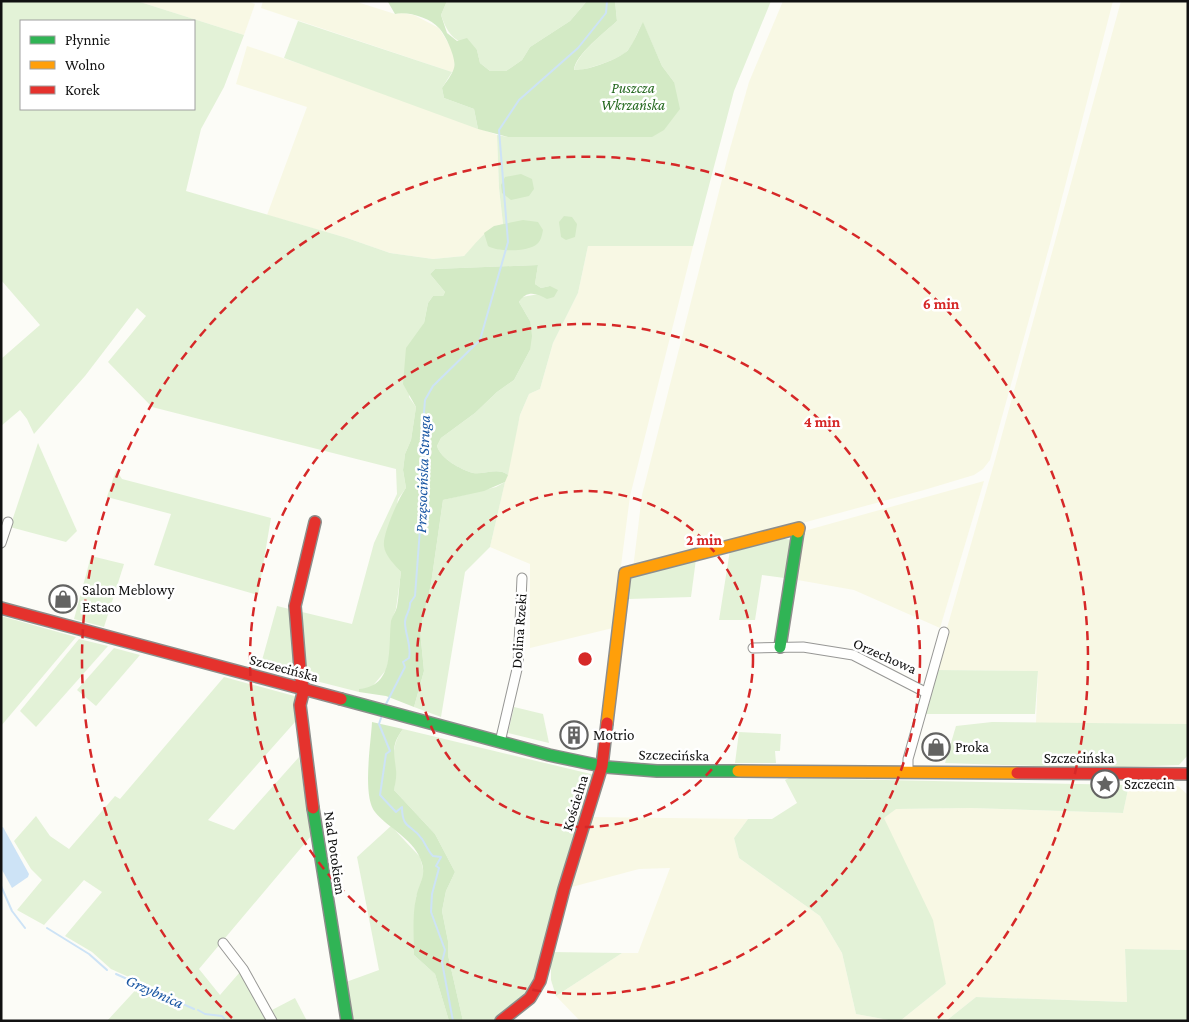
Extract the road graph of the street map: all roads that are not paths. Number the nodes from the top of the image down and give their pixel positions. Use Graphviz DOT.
graph roads {
  1 [pos="8,522"];
  2 [pos="315,522"];
  3 [pos="1,543"];
  4 [pos="522,578"];
  5 [pos="1,608"];
  6 [pos="944,632"];
  7 [pos="780,647"];
  8 [pos="753,648"];
  9 [pos="304,689"];
  10 [pos="926,692"];
  11 [pos="500,742"];
  12 [pos="602,766"];
  13 [pos="908,772"];
  14 [pos="1188,774"];
  15 [pos="223,944"];
  16 [pos="272,1021"];
  17 [pos="347,1021"];
  18 [pos="501,1021"];
  1 -- 3 [label="street"];
  2 -- 9 [label="street, Nad Potokiem"];
  4 -- 11 [label="street, Dolina Rzeki"];
  5 -- 9 [label="street, Szczecińska"];
  6 -- 10 [label="street"];
  7 -- 8 [label="street, Orzechowa"];
  7 -- 10 [label="street, Orzechowa"];
  7 -- 12 [label="street, Kościelna"];
  9 -- 11 [label="street, Szczecińska"];
  9 -- 17 [label="street, Nad Potokiem"];
  10 -- 13 [label="street, Orzechowa"];
  11 -- 12 [label="street, Szczecińska"];
  12 -- 13 [label="street, Szczecińska"];
  12 -- 18 [label="street, Kościelna"];
  13 -- 14 [label="street, Szczecińska"];
  15 -- 16 [label="street"];
}
